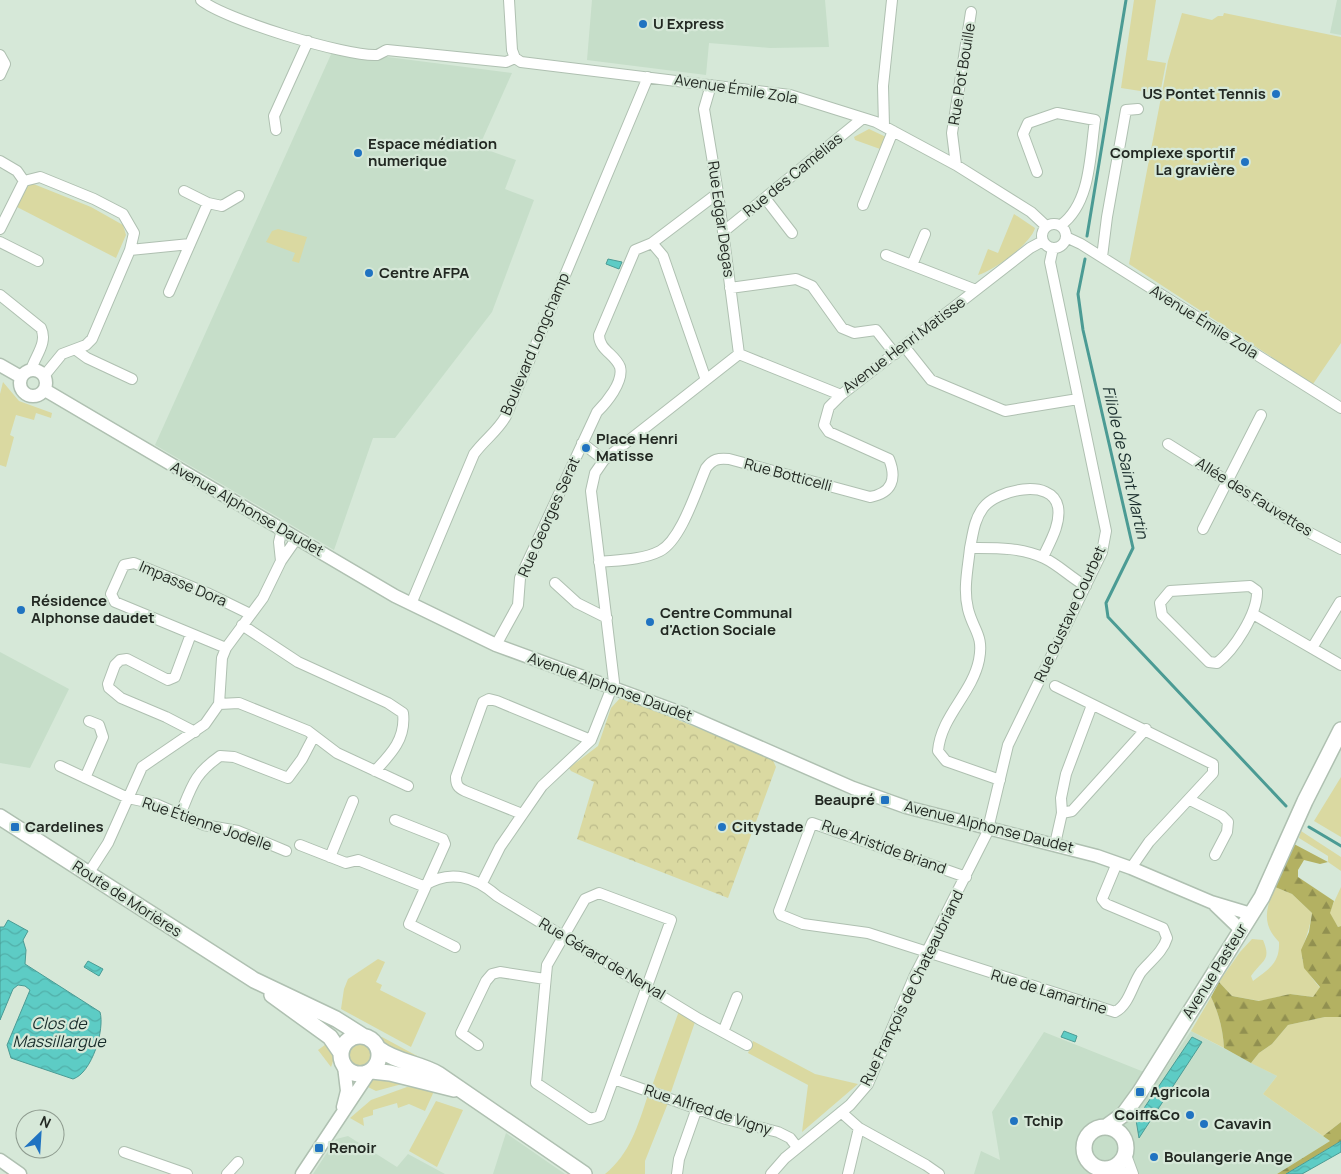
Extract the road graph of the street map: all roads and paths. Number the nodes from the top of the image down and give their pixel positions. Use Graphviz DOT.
graph roads {
  1 [pos="201,0"];
  2 [pos="509,0"];
  3 [pos="892,0"];
  4 [pos="971,12"];
  5 [pos="308,41"];
  6 [pos="0,55"];
  7 [pos="515,58"];
  8 [pos="0,76"];
  9 [pos="648,77"];
  10 [pos="711,85"];
  11 [pos="1138,109"];
  12 [pos="863,118"];
  13 [pos="888,129"];
  14 [pos="276,130"];
  15 [pos="0,161"];
  16 [pos="956,165"];
  17 [pos="1037,172"];
  18 [pos="24,181"];
  19 [pos="184,191"];
  20 [pos="718,193"];
  21 [pos="239,196"];
  22 [pos="765,198"];
  23 [pos="208,203"];
  24 [pos="864,205"];
  25 [pos="1061,225"];
  26 [pos="1046,226"];
  27 [pos="0,229"];
  28 [pos="723,232"];
  29 [pos="792,233"];
  30 [pos="925,234"];
  31 [pos="1066,237"];
  32 [pos="1043,241"];
  33 [pos="0,242"];
  34 [pos="652,243"];
  35 [pos="190,244"];
  36 [pos="1053,248"];
  37 [pos="130,250"];
  38 [pos="886,255"];
  39 [pos="1102,257"];
  40 [pos="38,261"];
  41 [pos="912,265"];
  42 [pos="730,288"];
  43 [pos="976,290"];
  44 [pos="169,292"];
  45 [pos="0,295"];
  46 [pos="904,346"];
  47 [pos="76,350"];
  48 [pos="739,354"];
  49 [pos="895,354"];
  50 [pos="0,365"];
  51 [pos="26,373"];
  52 [pos="44,376"];
  53 [pos="132,379"];
  54 [pos="706,380"];
  55 [pos="45,390"];
  56 [pos="841,395"];
  57 [pos="1078,399"];
  58 [pos="1341,408"];
  59 [pos="1261,415"];
  60 [pos="582,443"];
  61 [pos="1168,444"];
  62 [pos="604,460"];
  63 [pos="1228,481"];
  64 [pos="282,529"];
  65 [pos="1203,529"];
  66 [pos="297,538"];
  67 [pos="970,548"];
  68 [pos="1341,549"];
  69 [pos="1043,558"];
  70 [pos="281,561"];
  71 [pos="599,562"];
  72 [pos="554,583"];
  73 [pos="1086,586"];
  74 [pos="1340,602"];
  75 [pos="411,604"];
  76 [pos="250,614"];
  77 [pos="1253,614"];
  78 [pos="607,618"];
  79 [pos="242,625"];
  80 [pos="191,634"];
  81 [pos="496,644"];
  82 [pos="226,648"];
  83 [pos="1312,648"];
  84 [pos="1341,665"];
  85 [pos="1055,686"];
  86 [pos="612,688"];
  87 [pos="218,704"];
  88 [pos="1092,704"];
  89 [pos="89,720"];
  90 [pos="1146,729"];
  91 [pos="1341,730"];
  92 [pos="195,732"];
  93 [pos="314,736"];
  94 [pos="591,740"];
  95 [pos="1341,752"];
  96 [pos="60,766"];
  97 [pos="376,771"];
  98 [pos="85,778"];
  99 [pos="1000,780"];
  100 [pos="408,786"];
  101 [pos="128,798"];
  102 [pos="1190,800"];
  103 [pos="353,802"];
  104 [pos="180,814"];
  105 [pos="522,814"];
  106 [pos="1062,814"];
  107 [pos="0,817"];
  108 [pos="395,820"];
  109 [pos="1296,823"];
  110 [pos="989,828"];
  111 [pos="1055,844"];
  112 [pos="300,845"];
  113 [pos="286,851"];
  114 [pos="1215,855"];
  115 [pos="330,857"];
  116 [pos="1116,863"];
  117 [pos="1131,868"];
  118 [pos="88,874"];
  119 [pos="966,877"];
  120 [pos="430,882"];
  121 [pos="482,883"];
  122 [pos="1211,902"];
  123 [pos="1251,914"];
  124 [pos="1241,930"];
  125 [pos="564,936"];
  126 [pos="455,947"];
  127 [pos="926,953"];
  128 [pos="545,979"];
  129 [pos="254,980"];
  130 [pos="646,985"];
  131 [pos="737,997"];
  132 [pos="723,1032"];
  133 [pos="363,1036"];
  134 [pos="478,1045"];
  135 [pos="747,1045"];
  136 [pos="379,1049"];
  137 [pos="342,1059"];
  138 [pos="371,1072"];
  139 [pos="614,1079"];
  140 [pos="476,1099"];
  141 [pos="697,1108"];
  142 [pos="841,1112"];
  143 [pos="1124,1114"];
  144 [pos="340,1116"];
  145 [pos="1106,1126"];
  146 [pos="860,1128"];
  147 [pos="1122,1135"];
  148 [pos="797,1147"];
  149 [pos="124,1152"];
  150 [pos="1126,1155"];
  151 [pos="1087,1158"];
  152 [pos="0,1160"];
  153 [pos="238,1162"];
  154 [pos="1101,1170"];
  155 [pos="20,1174"];
  156 [pos="187,1174"];
  157 [pos="228,1174"];
  158 [pos="302,1174"];
  159 [pos="584,1174"];
  160 [pos="677,1174"];
  161 [pos="771,1174"];
  162 [pos="848,1174"];
  163 [pos="939,1174"];
  164 [pos="1086,1174"];
  165 [pos="1127,1174"];
  166 [pos="1133,1174"];
  1 -- 5 [label="street, Avenue Émile Zola"];
  2 -- 7 [label="street"];
  3 -- 13 [label="street"];
  4 -- 16 [label="street, Rue Pot Bouille"];
  5 -- 7 [label="street, Avenue Émile Zola"];
  5 -- 14 [label="street"];
  6 -- 8 [label="street"];
  7 -- 9 [label="street, Avenue Émile Zola"];
  9 -- 10 [label="street, Avenue Émile Zola"];
  9 -- 75 [label="street, Boulevard Longchamp"];
  10 -- 12 [label="street, Avenue Émile Zola"];
  10 -- 20 [label="street, Rue Edgar Degas"];
  11 -- 39 [label="street"];
  12 -- 13 [label="street, Avenue Émile Zola"];
  12 -- 22 [label="street, Rue des Camélias"];
  13 -- 16 [label="street, Avenue Émile Zola"];
  13 -- 24 [label="street"];
  15 -- 18 [label="street"];
  16 -- 26 [label="street, Avenue Émile Zola"];
  17 -- 25 [label="street"];
  18 -- 27 [label="street"];
  18 -- 37 [label="street"];
  19 -- 23 [label="street"];
  20 -- 28 [label="street, Rue Edgar Degas"];
  20 -- 34 [label="street"];
  21 -- 23 [label="street"];
  22 -- 28 [label="street, Rue des Camélias"];
  22 -- 29 [label="street"];
  23 -- 35 [label="street"];
  25 -- 26 [label="street"];
  25 -- 31 [label="street"];
  26 -- 32 [label="street"];
  28 -- 42 [label="street, Rue Edgar Degas"];
  30 -- 41 [label="street"];
  31 -- 36 [label="street"];
  31 -- 39 [label="street, Avenue Émile Zola"];
  32 -- 36 [label="street"];
  32 -- 43 [label="street, Avenue Henri Matisse"];
  33 -- 40 [label="street"];
  34 -- 54 [label="street"];
  34 -- 60 [label="street, Rue Georges Serat"];
  35 -- 37 [label="street"];
  35 -- 44 [label="street"];
  36 -- 57 [label="street, Rue Gustave Courbet"];
  37 -- 47 [label="street"];
  38 -- 41 [label="street"];
  39 -- 58 [label="street, Avenue Émile Zola"];
  41 -- 43 [label="street"];
  42 -- 48 [label="street, Rue Edgar Degas"];
  42 -- 49 [label="street"];
  43 -- 46 [label="street, Avenue Henri Matisse"];
  45 -- 51 [label="street"];
  46 -- 49 [label="street, Avenue Henri Matisse"];
  46 -- 57 [label="street"];
  47 -- 52 [label="street"];
  47 -- 53 [label="street"];
  48 -- 54 [label="street"];
  48 -- 56 [label="street, Avenue Henri Matisse"];
  49 -- 56 [label="street, Avenue Henri Matisse"];
  50 -- 51 [label="street"];
  51 -- 52 [label="street"];
  51 -- 55 [label="street"];
  52 -- 55 [label="street"];
  54 -- 62 [label="street"];
  55 -- 64 [label="street, Avenue Alphonse Daudet"];
  56 -- 71 [label="street, Rue Botticelli"];
  57 -- 73 [label="street, Rue Gustave Courbet"];
  59 -- 63 [label="street"];
  60 -- 62 [label="street"];
  60 -- 81 [label="street, Rue Georges Serat"];
  61 -- 63 [label="street, Allée des Fauvettes"];
  62 -- 71 [label="street"];
  63 -- 65 [label="street"];
  63 -- 68 [label="street, Allée des Fauvettes"];
  64 -- 66 [label="street, Avenue Alphonse Daudet"];
  64 -- 70 [label="street"];
  66 -- 70 [label="street"];
  66 -- 75 [label="street, Avenue Alphonse Daudet"];
  67 -- 69 [label="street"];
  67 -- 69 [label="street"];
  67 -- 99 [label="street"];
  69 -- 73 [label="street"];
  70 -- 76 [label="street"];
  71 -- 78 [label="street"];
  72 -- 78 [label="street"];
  73 -- 99 [label="street, Rue Gustave Courbet"];
  74 -- 83 [label="street"];
  75 -- 81 [label="street, Avenue Alphonse Daudet"];
  76 -- 79 [label="street"];
  76 -- 80 [label="street, Impasse Dora"];
  77 -- 77 [label="street"];
  77 -- 83 [label="street"];
  78 -- 86 [label="street"];
  79 -- 82 [label="street"];
  79 -- 97 [label="street"];
  80 -- 82 [label="street, Impasse Dora"];
  80 -- 92 [label="street"];
  81 -- 86 [label="street, Avenue Alphonse Daudet"];
  82 -- 87 [label="street"];
  83 -- 84 [label="street"];
  85 -- 88 [label="street"];
  86 -- 94 [label="street"];
  86 -- 110 [label="street, Avenue Alphonse Daudet"];
  87 -- 92 [label="street"];
  87 -- 93 [label="street"];
  88 -- 90 [label="street"];
  88 -- 106 [label="street"];
  89 -- 98 [label="street"];
  90 -- 102 [label="street"];
  90 -- 106 [label="street"];
  91 -- 109 [label="main road, Avenue Pasteur"];
  92 -- 101 [label="street"];
  93 -- 97 [label="street"];
  93 -- 104 [label="street"];
  94 -- 105 [label="street"];
  94 -- 105 [label="street"];
  95 -- 109 [label="main road, Avenue Pasteur"];
  96 -- 98 [label="street, Rue Étienne Jodelle"];
  97 -- 100 [label="street"];
  98 -- 101 [label="street, Rue Étienne Jodelle"];
  99 -- 110 [label="street, Rue Gustave Courbet"];
  101 -- 104 [label="street, Rue Étienne Jodelle"];
  101 -- 118 [label="street"];
  102 -- 114 [label="street"];
  102 -- 117 [label="street"];
  103 -- 115 [label="street"];
  104 -- 113 [label="street, Rue Étienne Jodelle"];
  105 -- 121 [label="street"];
  106 -- 111 [label="street"];
  107 -- 118 [label="main road, Route de Morières"];
  108 -- 120 [label="street"];
  109 -- 123 [label="main road, Avenue Pasteur"];
  110 -- 111 [label="street, Avenue Alphonse Daudet"];
  110 -- 119 [label="street, Rue François de Chateaubriand"];
  111 -- 116 [label="street, Avenue Alphonse Daudet"];
  112 -- 115 [label="street"];
  115 -- 120 [label="street"];
  116 -- 117 [label="street, Avenue Alphonse Daudet"];
  116 -- 127 [label="street, Rue de Lamartine"];
  117 -- 122 [label="street, Avenue Alphonse Daudet"];
  118 -- 129 [label="main road, Route de Morières"];
  119 -- 127 [label="street, Rue François de Chateaubriand"];
  119 -- 127 [label="street, Rue Aristide Briand"];
  120 -- 121 [label="street"];
  120 -- 126 [label="street"];
  121 -- 125 [label="street, Rue Gérard de Nerval"];
  122 -- 123 [label="street, Avenue Alphonse Daudet"];
  122 -- 124 [label="street, Avenue Alphonse Daudet"];
  123 -- 124 [label="main road, Avenue Pasteur"];
  124 -- 143 [label="main road, Avenue Pasteur"];
  125 -- 128 [label="street"];
  125 -- 130 [label="street, Rue Gérard de Nerval"];
  125 -- 130 [label="street"];
  127 -- 142 [label="street, Rue François de Chateaubriand"];
  128 -- 134 [label="street"];
  128 -- 139 [label="street"];
  129 -- 133 [label="main road, Route de Morières"];
  129 -- 137 [label="main road, Route de Morières"];
  130 -- 132 [label="street, Rue Gérard de Nerval"];
  130 -- 139 [label="street"];
  131 -- 132 [label="street"];
  132 -- 135 [label="street, Rue Gérard de Nerval"];
  133 -- 136 [label="main road"];
  133 -- 137 [label="main road"];
  136 -- 138 [label="main road"];
  136 -- 140 [label="main road"];
  137 -- 138 [label="main road"];
  137 -- 144 [label="street"];
  138 -- 140 [label="main road"];
  138 -- 144 [label="street"];
  139 -- 141 [label="street, Rue Alfred de Vigny"];
  140 -- 159 [label="main road"];
  141 -- 148 [label="street, Rue Alfred de Vigny"];
  141 -- 160 [label="street"];
  142 -- 146 [label="street"];
  142 -- 148 [label="street, Rue François de Chateaubriand"];
  143 -- 145 [label="main road, Avenue Pasteur"];
  143 -- 147 [label="main road, Avenue Pasteur"];
  144 -- 158 [label="street"];
  145 -- 147 [label="main road"];
  145 -- 151 [label="main road"];
  146 -- 162 [label="street"];
  146 -- 163 [label="street"];
  147 -- 150 [label="main road"];
  148 -- 161 [label="street, Rue François de Chateaubriand"];
  149 -- 156 [label="street"];
  150 -- 154 [label="main road"];
  150 -- 166 [label="street"];
  151 -- 154 [label="main road"];
  151 -- 164 [label="main road"];
  152 -- 155 [label="street"];
  153 -- 157 [label="street"];
  154 -- 165 [label="street"];
}
